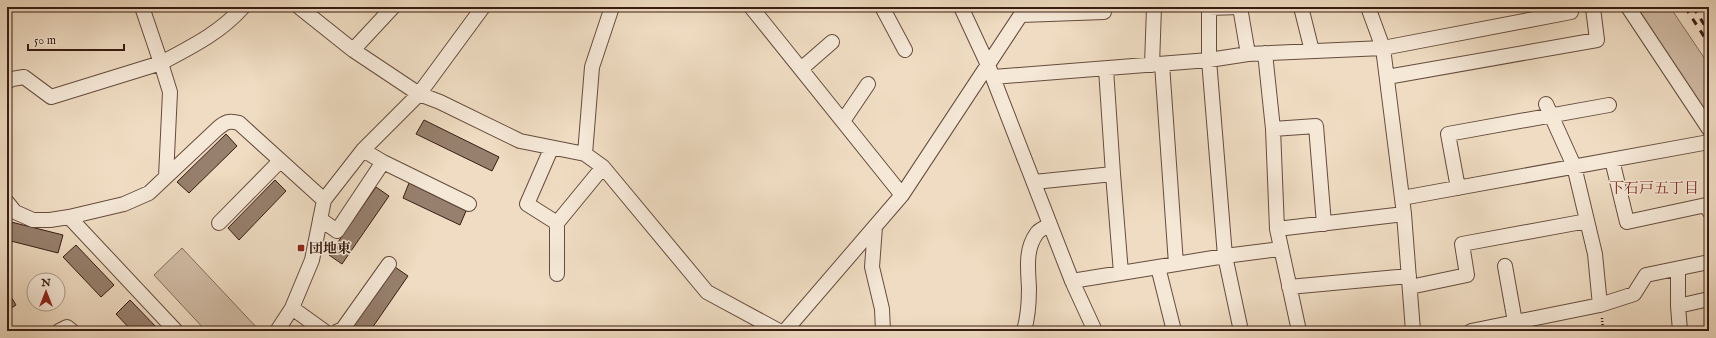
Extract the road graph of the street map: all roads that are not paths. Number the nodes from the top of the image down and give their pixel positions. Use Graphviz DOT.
graph roads {
  1 [pos="142,7"];
  2 [pos="243,7"];
  3 [pos="299,7"];
  4 [pos="393,7"];
  5 [pos="483,7"];
  6 [pos="612,7"];
  7 [pos="751,7"];
  8 [pos="882,7"];
  9 [pos="962,7"];
  10 [pos="1154,7"];
  11 [pos="1301,7"];
  12 [pos="1368,7"];
  13 [pos="1594,7"];
  14 [pos="1628,7"];
  15 [pos="1569,10"];
  16 [pos="1024,11"];
  17 [pos="1104,12"];
  18 [pos="832,42"];
  19 [pos="1383,48"];
  20 [pos="353,50"];
  21 [pos="905,50"];
  22 [pos="1312,51"];
  23 [pos="1265,53"];
  24 [pos="1248,54"];
  25 [pos="1209,60"];
  26 [pos="161,63"];
  27 [pos="1157,65"];
  28 [pos="801,69"];
  29 [pos="1106,69"];
  30 [pos="990,71"];
  31 [pos="1387,77"];
  32 [pos="7,82"];
  33 [pos="868,84"];
  34 [pos="419,94"];
  35 [pos="1609,105"];
  36 [pos="1548,109"];
  37 [pos="843,121"];
  38 [pos="1273,129"];
  39 [pos="1709,129"];
  40 [pos="1709,142"];
  41 [pos="551,149"];
  42 [pos="363,150"];
  43 [pos="585,154"];
  44 [pos="1612,160"];
  45 [pos="280,161"];
  46 [pos="383,162"];
  47 [pos="1574,166"];
  48 [pos="603,167"];
  49 [pos="1113,174"];
  50 [pos="166,177"];
  51 [pos="1034,182"];
  52 [pos="1458,188"];
  53 [pos="902,195"];
  54 [pos="1402,198"];
  55 [pos="324,200"];
  56 [pos="7,202"];
  57 [pos="468,204"];
  58 [pos="1709,211"];
  59 [pos="1404,214"];
  60 [pos="69,217"];
  61 [pos="320,219"];
  62 [pos="1587,220"];
  63 [pos="219,223"];
  64 [pos="557,223"];
  65 [pos="1324,224"];
  66 [pos="1050,225"];
  67 [pos="875,227"];
  68 [pos="1277,229"];
  69 [pos="1280,249"];
  70 [pos="1225,256"];
  71 [pos="1709,262"];
  72 [pos="389,264"];
  73 [pos="1176,264"];
  74 [pos="1506,266"];
  75 [pos="1158,267"];
  76 [pos="1678,270"];
  77 [pos="1121,273"];
  78 [pos="557,274"];
  79 [pos="1072,281"];
  80 [pos="1410,281"];
  81 [pos="1289,287"];
  82 [pos="1709,299"];
  83 [pos="1600,305"];
  84 [pos="1678,306"];
  85 [pos="292,308"];
  86 [pos="1515,322"];
  87 [pos="60,331"];
  88 [pos="72,331"];
  89 [pos="176,331"];
  90 [pos="277,331"];
  91 [pos="324,331"];
  92 [pos="338,331"];
  93 [pos="779,331"];
  94 [pos="785,331"];
  95 [pos="883,331"];
  96 [pos="1024,331"];
  97 [pos="1095,331"];
  98 [pos="1174,331"];
  99 [pos="1241,331"];
  100 [pos="1299,331"];
  101 [pos="1413,331"];
  102 [pos="1472,331"];
  103 [pos="1680,331"];
  1 -- 26 [label="street"];
  2 -- 26 [label="street"];
  3 -- 20 [label="street"];
  4 -- 20 [label="street"];
  5 -- 34 [label="street"];
  6 -- 43 [label="street"];
  7 -- 28 [label="street"];
  8 -- 21 [label="street"];
  9 -- 30 [label="street"];
  10 -- 27 [label="street"];
  11 -- 22 [label="street"];
  12 -- 19 [label="street"];
  13 -- 15 [label="street"];
  13 -- 31 [label="street"];
  14 -- 39 [label="street"];
  15 -- 19 [label="street"];
  16 -- 17 [label="street"];
  16 -- 30 [label="street"];
  18 -- 28 [label="street"];
  19 -- 22 [label="street"];
  19 -- 31 [label="street"];
  20 -- 34 [label="street"];
  22 -- 23 [label="street"];
  23 -- 24 [label="street"];
  23 -- 38 [label="street"];
  24 -- 25 [label="street"];
  24 -- 25 [label="street"];
  25 -- 27 [label="street"];
  25 -- 70 [label="street"];
  26 -- 32 [label="street"];
  26 -- 50 [label="street"];
  27 -- 29 [label="street"];
  27 -- 73 [label="street"];
  28 -- 37 [label="street"];
  29 -- 30 [label="street"];
  29 -- 49 [label="street"];
  30 -- 51 [label="street"];
  30 -- 53 [label="street"];
  31 -- 54 [label="street"];
  33 -- 37 [label="street"];
  34 -- 41 [label="street"];
  34 -- 42 [label="street"];
  35 -- 36 [label="street"];
  36 -- 47 [label="street"];
  36 -- 52 [label="street"];
  37 -- 53 [label="street"];
  38 -- 65 [label="street"];
  38 -- 68 [label="street"];
  40 -- 44 [label="street"];
  41 -- 43 [label="street"];
  41 -- 64 [label="street"];
  42 -- 46 [label="street"];
  42 -- 55 [label="street"];
  43 -- 48 [label="street"];
  44 -- 47 [label="street"];
  44 -- 58 [label="street"];
  45 -- 50 [label="street"];
  45 -- 55 [label="street"];
  45 -- 63 [label="street"];
  46 -- 57 [label="street"];
  46 -- 61 [label="street"];
  47 -- 52 [label="street"];
  47 -- 62 [label="street"];
  48 -- 64 [label="street"];
  48 -- 93 [label="street"];
  49 -- 51 [label="street"];
  49 -- 77 [label="street"];
  50 -- 60 [label="street"];
  51 -- 66 [label="street"];
  52 -- 54 [label="street"];
  53 -- 67 [label="street"];
  54 -- 59 [label="street"];
  55 -- 61 [label="street"];
  56 -- 60 [label="street"];
  59 -- 65 [label="street"];
  59 -- 80 [label="street"];
  60 -- 89 [label="street"];
  61 -- 85 [label="street"];
  62 -- 80 [label="street"];
  62 -- 83 [label="street"];
  64 -- 78 [label="street"];
  65 -- 68 [label="street"];
  66 -- 79 [label="street"];
  66 -- 96 [label="street"];
  67 -- 94 [label="street"];
  67 -- 95 [label="street"];
  68 -- 69 [label="street"];
  69 -- 70 [label="street"];
  69 -- 81 [label="street"];
  70 -- 73 [label="street"];
  70 -- 99 [label="street"];
  71 -- 76 [label="street"];
  72 -- 92 [label="street"];
  73 -- 75 [label="street"];
  74 -- 86 [label="street"];
  75 -- 77 [label="street"];
  75 -- 98 [label="street"];
  76 -- 83 [label="street"];
  76 -- 84 [label="street"];
  77 -- 79 [label="street"];
  79 -- 97 [label="street"];
  80 -- 81 [label="street"];
  80 -- 101 [label="street"];
  81 -- 100 [label="street"];
  82 -- 84 [label="street"];
  83 -- 86 [label="street"];
  84 -- 103 [label="street"];
  85 -- 90 [label="street"];
  85 -- 91 [label="street"];
  86 -- 102 [label="street"];
  87 -- 88 [label="street"];
}
